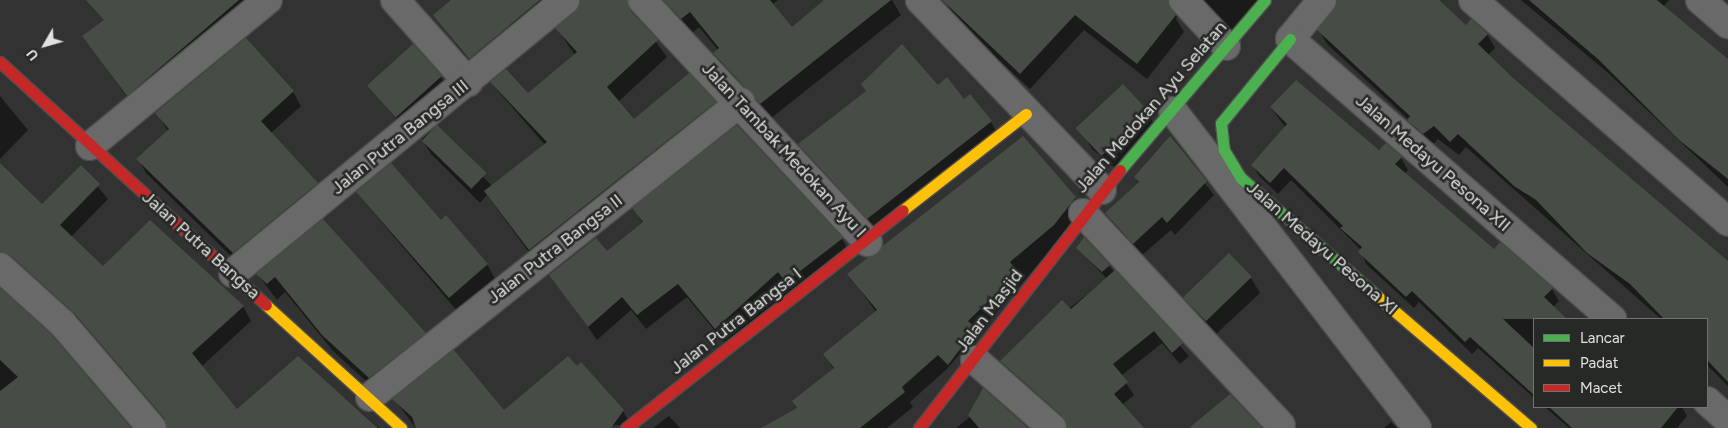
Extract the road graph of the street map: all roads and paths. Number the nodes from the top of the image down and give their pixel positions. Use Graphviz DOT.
graph roads {
  1 [pos="268,0"];
  2 [pos="395,0"];
  3 [pos="565,0"];
  4 [pos="642,0"];
  5 [pos="920,0"];
  6 [pos="1183,0"];
  7 [pos="1265,0"];
  8 [pos="1322,0"];
  9 [pos="1473,0"];
  10 [pos="1700,0"];
  11 [pos="1728,24"];
  12 [pos="1290,39"];
  13 [pos="1226,46"];
  14 [pos="0,62"];
  15 [pos="468,82"];
  16 [pos="741,102"];
  17 [pos="1173,111"];
  18 [pos="1026,114"];
  19 [pos="90,146"];
  20 [pos="1102,190"];
  21 [pos="1083,213"];
  22 [pos="1728,222"];
  23 [pos="868,242"];
  24 [pos="0,267"];
  25 [pos="233,273"];
  26 [pos="1611,318"];
  27 [pos="975,360"];
  28 [pos="370,397"];
  29 [pos="1281,425"];
  30 [pos="152,428"];
  31 [pos="401,428"];
  32 [pos="626,428"];
  33 [pos="920,428"];
  34 [pos="1052,428"];
  35 [pos="1417,428"];
  36 [pos="1531,428"];
  1 -- 19 [label="street"];
  2 -- 15 [label="street"];
  3 -- 15 [label="street, Jalan Putra Bangsa III"];
  4 -- 16 [label="street, Jalan Tambak Medokan Ayu I"];
  5 -- 18 [label="street"];
  6 -- 13 [label="street"];
  7 -- 13 [label="street, Jalan Medokan Ayu Selatan"];
  8 -- 12 [label="street"];
  9 -- 22 [label="street"];
  10 -- 11 [label="street"];
  12 -- 26 [label="street, Jalan Medayu Pesona XII"];
  12 -- 36 [label="street, Jalan Medayu Pesona XI"];
  13 -- 17 [label="street, Jalan Medokan Ayu Selatan"];
  14 -- 19 [label="street, Jalan Putra Bangsa"];
  15 -- 25 [label="street, Jalan Putra Bangsa III"];
  16 -- 23 [label="street, Jalan Tambak Medokan Ayu I"];
  16 -- 28 [label="street, Jalan Putra Bangsa II"];
  17 -- 20 [label="street, Jalan Medokan Ayu Selatan"];
  17 -- 35 [label="street"];
  18 -- 20 [label="street"];
  18 -- 23 [label="street, Jalan Tambak Medokan Ayu I"];
  19 -- 25 [label="street, Jalan Putra Bangsa"];
  20 -- 21 [label="street, Jalan Medokan Ayu Selatan"];
  21 -- 27 [label="street, Jalan Masjid"];
  21 -- 29 [label="street"];
  23 -- 32 [label="street, Jalan Putra Bangsa I"];
  24 -- 30 [label="street"];
  25 -- 28 [label="street, Jalan Putra Bangsa"];
  27 -- 33 [label="street, Jalan Masjid"];
  27 -- 34 [label="street"];
  28 -- 31 [label="street, Jalan Putra Bangsa"];
}
